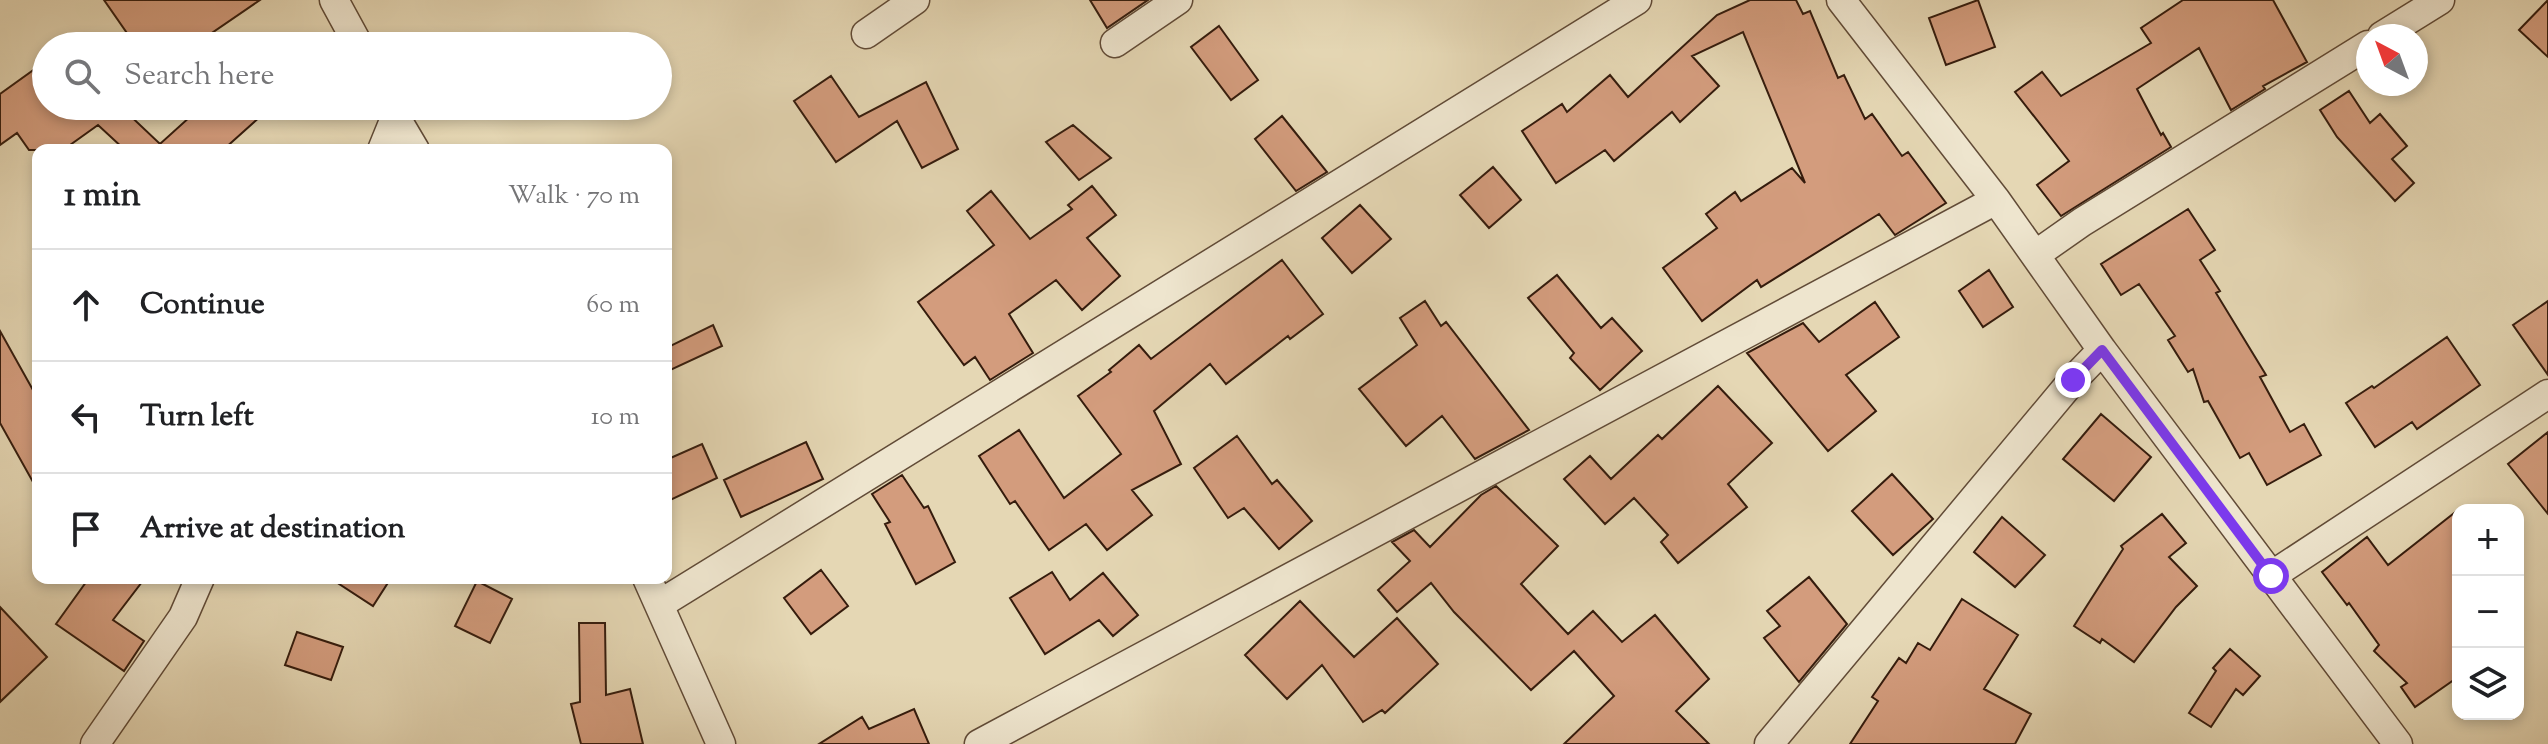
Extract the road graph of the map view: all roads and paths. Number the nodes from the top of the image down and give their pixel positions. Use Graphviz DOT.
graph roads {
  1 [pos="334,0"];
  2 [pos="915,0"];
  3 [pos="1178,0"];
  4 [pos="1637,0"];
  5 [pos="1841,0"];
  6 [pos="2440,0"];
  7 [pos="2401,24"];
  8 [pos="351,32"];
  9 [pos="866,34"];
  10 [pos="1115,43"];
  11 [pos="2356,52"];
  12 [pos="390,120"];
  13 [pos="397,120"];
  14 [pos="384,144"];
  15 [pos="411,144"];
  16 [pos="1996,200"];
  17 [pos="2035,255"];
  18 [pos="2102,350"];
  19 [pos="2548,394"];
  20 [pos="2271,576"];
  21 [pos="197,584"];
  22 [pos="650,584"];
  23 [pos="660,604"];
  24 [pos="95,744"];
  25 [pos="721,744"];
  26 [pos="979,744"];
  27 [pos="1769,744"];
  28 [pos="2398,744"];
  1 -- 8 [label="street"];
  2 -- 9 [label="street"];
  3 -- 10 [label="street"];
  4 -- 23 [label="street"];
  5 -- 16 [label="street"];
  6 -- 7 [label="street"];
  11 -- 17 [label="street"];
  12 -- 14 [label="street"];
  13 -- 15 [label="street"];
  16 -- 17 [label="street"];
  16 -- 26 [label="street"];
  17 -- 18 [label="street"];
  18 -- 20 [label="street"];
  18 -- 27 [label="street"];
  19 -- 20 [label="street"];
  20 -- 28 [label="street"];
  21 -- 24 [label="street"];
  22 -- 23 [label="street"];
  23 -- 25 [label="street"];
}
